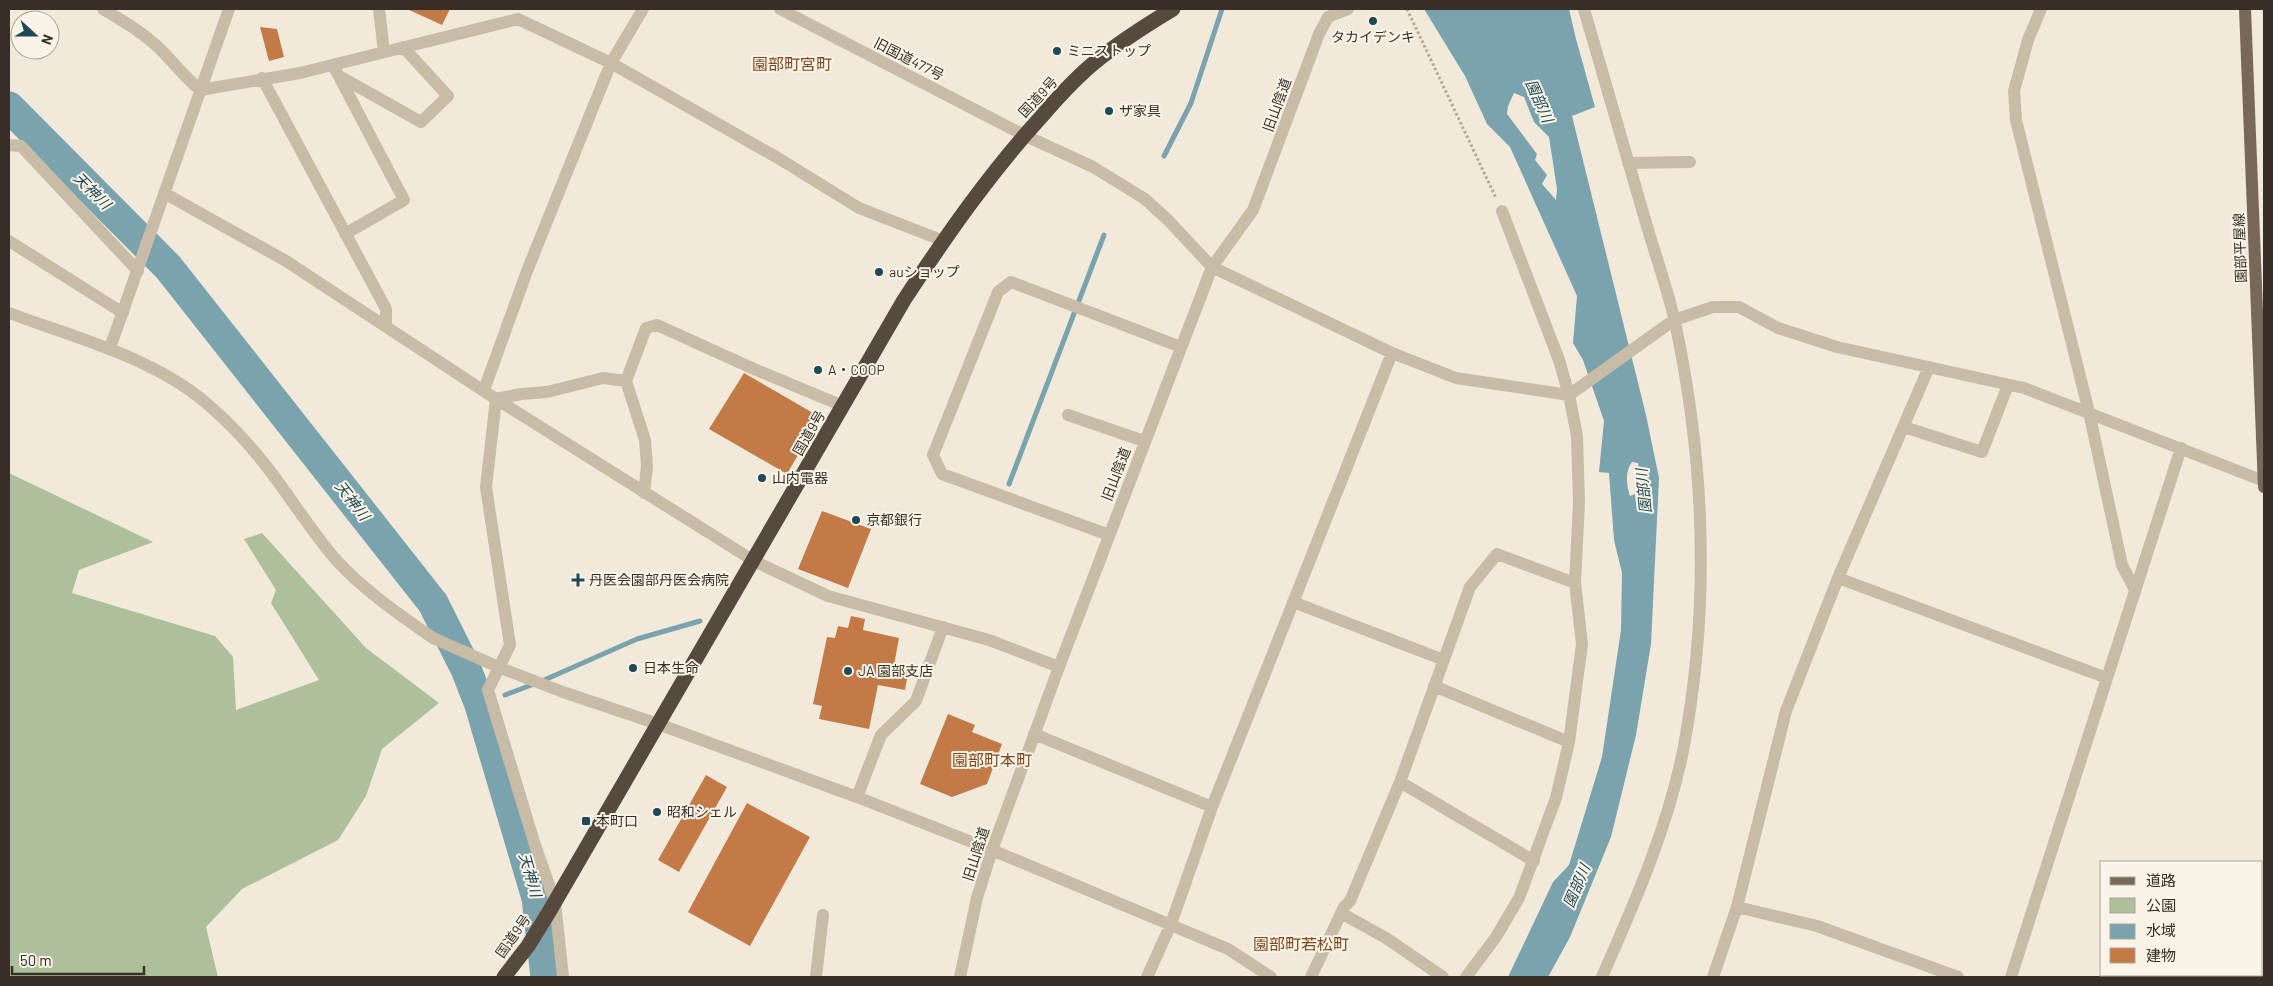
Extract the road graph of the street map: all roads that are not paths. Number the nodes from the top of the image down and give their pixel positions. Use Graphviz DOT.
graph roads {
  1 [pos="103,9"];
  2 [pos="229,9"];
  3 [pos="379,9"];
  4 [pos="643,9"];
  5 [pos="780,9"];
  6 [pos="1173,9"];
  7 [pos="1348,9"];
  8 [pos="1584,9"];
  9 [pos="2041,9"];
  10 [pos="2245,9"];
  11 [pos="403,47"];
  12 [pos="384,52"];
  13 [pos="612,63"];
  14 [pos="336,70"];
  15 [pos="262,78"];
  16 [pos="200,90"];
  17 [pos="1024,135"];
  18 [pos="9,145"];
  19 [pos="1690,162"];
  20 [pos="1628,163"];
  21 [pos="164,193"];
  22 [pos="1502,211"];
  23 [pos="345,234"];
  24 [pos="944,240"];
  25 [pos="9,241"];
  26 [pos="1212,266"];
  27 [pos="139,268"];
  28 [pos="9,313"];
  29 [pos="123,313"];
  30 [pos="1669,324"];
  31 [pos="386,326"];
  32 [pos="1181,347"];
  33 [pos="110,348"];
  34 [pos="1392,353"];
  35 [pos="1929,367"];
  36 [pos="626,381"];
  37 [pos="2008,385"];
  38 [pos="484,390"];
  39 [pos="1569,394"];
  40 [pos="496,399"];
  41 [pos="843,406"];
  42 [pos="2089,412"];
  43 [pos="1068,415"];
  44 [pos="1904,427"];
  45 [pos="1144,441"];
  46 [pos="2180,448"];
  47 [pos="2264,480"];
  48 [pos="2264,487"];
  49 [pos="644,493"];
  50 [pos="1109,535"];
  51 [pos="754,561"];
  52 [pos="1838,578"];
  53 [pos="1575,584"];
  54 [pos="2136,590"];
  55 [pos="1293,602"];
  56 [pos="943,627"];
  57 [pos="1444,660"];
  58 [pos="1059,667"];
  59 [pos="2107,678"];
  60 [pos="1434,686"];
  61 [pos="658,724"];
  62 [pos="1034,734"];
  63 [pos="1569,742"];
  64 [pos="1400,782"];
  65 [pos="857,797"];
  66 [pos="1212,807"];
  67 [pos="992,850"];
  68 [pos="1534,861"];
  69 [pos="552,907"];
  70 [pos="1738,907"];
  71 [pos="1341,913"];
  72 [pos="823,915"];
  73 [pos="1171,924"];
  74 [pos="504,977"];
  75 [pos="564,977"];
  76 [pos="816,977"];
  77 [pos="960,977"];
  78 [pos="1147,977"];
  79 [pos="1270,977"];
  80 [pos="1311,977"];
  81 [pos="1443,977"];
  82 [pos="1466,977"];
  83 [pos="1602,977"];
  84 [pos="1713,977"];
  85 [pos="1958,977"];
  86 [pos="2011,977"];
  1 -- 16 [label="street"];
  2 -- 16 [label="street"];
  3 -- 12 [label="street"];
  4 -- 13 [label="street"];
  5 -- 17 [label="street, 旧国道477号"];
  6 -- 17 [label="highway, 国道9号"];
  7 -- 26 [label="street, 旧山陰道"];
  8 -- 20 [label="street"];
  9 -- 42 [label="street"];
  10 -- 47 [label="main road, 園部平屋線"];
  11 -- 12 [label="street"];
  11 -- 13 [label="street"];
  11 -- 14 [label="street"];
  12 -- 14 [label="street"];
  13 -- 24 [label="street"];
  13 -- 38 [label="street"];
  14 -- 15 [label="street"];
  14 -- 23 [label="street"];
  15 -- 16 [label="street"];
  15 -- 23 [label="street"];
  16 -- 21 [label="street"];
  17 -- 24 [label="highway, 国道9号"];
  17 -- 26 [label="street, 旧国道477号"];
  18 -- 27 [label="street"];
  19 -- 20 [label="street"];
  20 -- 30 [label="street"];
  21 -- 27 [label="street"];
  21 -- 31 [label="street"];
  22 -- 39 [label="street"];
  23 -- 31 [label="street"];
  24 -- 41 [label="highway, 国道9号"];
  25 -- 29 [label="street"];
  26 -- 32 [label="street, 旧山陰道"];
  26 -- 34 [label="street"];
  27 -- 29 [label="street"];
  28 -- 33 [label="street"];
  29 -- 33 [label="street"];
  30 -- 35 [label="street"];
  30 -- 39 [label="street"];
  30 -- 83 [label="street"];
  31 -- 38 [label="street"];
  32 -- 45 [label="street, 旧山陰道"];
  32 -- 50 [label="street"];
  33 -- 61 [label="street, bridge"];
  34 -- 39 [label="street"];
  34 -- 55 [label="street"];
  35 -- 37 [label="street"];
  35 -- 44 [label="street"];
  36 -- 40 [label="street"];
  36 -- 41 [label="street"];
  36 -- 49 [label="street"];
  37 -- 42 [label="street"];
  37 -- 44 [label="street"];
  38 -- 40 [label="street"];
  39 -- 53 [label="street"];
  40 -- 49 [label="street"];
  40 -- 69 [label="street"];
  41 -- 51 [label="highway, 国道9号"];
  42 -- 46 [label="street"];
  42 -- 54 [label="street"];
  43 -- 45 [label="street"];
  44 -- 52 [label="street"];
  45 -- 50 [label="street, 旧山陰道"];
  46 -- 47 [label="street"];
  46 -- 54 [label="street"];
  47 -- 48 [label="main road, 園部平屋線"];
  49 -- 51 [label="street"];
  50 -- 58 [label="street, 旧山陰道"];
  51 -- 56 [label="street"];
  51 -- 61 [label="highway, 国道9号"];
  52 -- 59 [label="street"];
  52 -- 70 [label="street"];
  53 -- 57 [label="street"];
  53 -- 63 [label="street"];
  54 -- 59 [label="street"];
  55 -- 57 [label="street"];
  55 -- 66 [label="street"];
  56 -- 58 [label="street"];
  56 -- 65 [label="street"];
  57 -- 60 [label="street"];
  58 -- 62 [label="street, 旧山陰道"];
  59 -- 86 [label="street"];
  60 -- 63 [label="street"];
  60 -- 64 [label="street"];
  61 -- 65 [label="street"];
  61 -- 69 [label="highway, 国道9号"];
  62 -- 66 [label="street"];
  62 -- 67 [label="street, 旧山陰道"];
  63 -- 68 [label="street"];
  64 -- 68 [label="street"];
  64 -- 71 [label="street"];
  65 -- 67 [label="street"];
  66 -- 73 [label="street"];
  67 -- 73 [label="street"];
  67 -- 77 [label="street, 旧山陰道"];
  68 -- 82 [label="street"];
  69 -- 74 [label="highway, 国道9号"];
  69 -- 75 [label="street"];
  70 -- 84 [label="street"];
  70 -- 85 [label="street"];
  71 -- 80 [label="street"];
  71 -- 81 [label="street"];
  72 -- 76 [label="street"];
  73 -- 78 [label="street"];
  73 -- 79 [label="street"];
}
